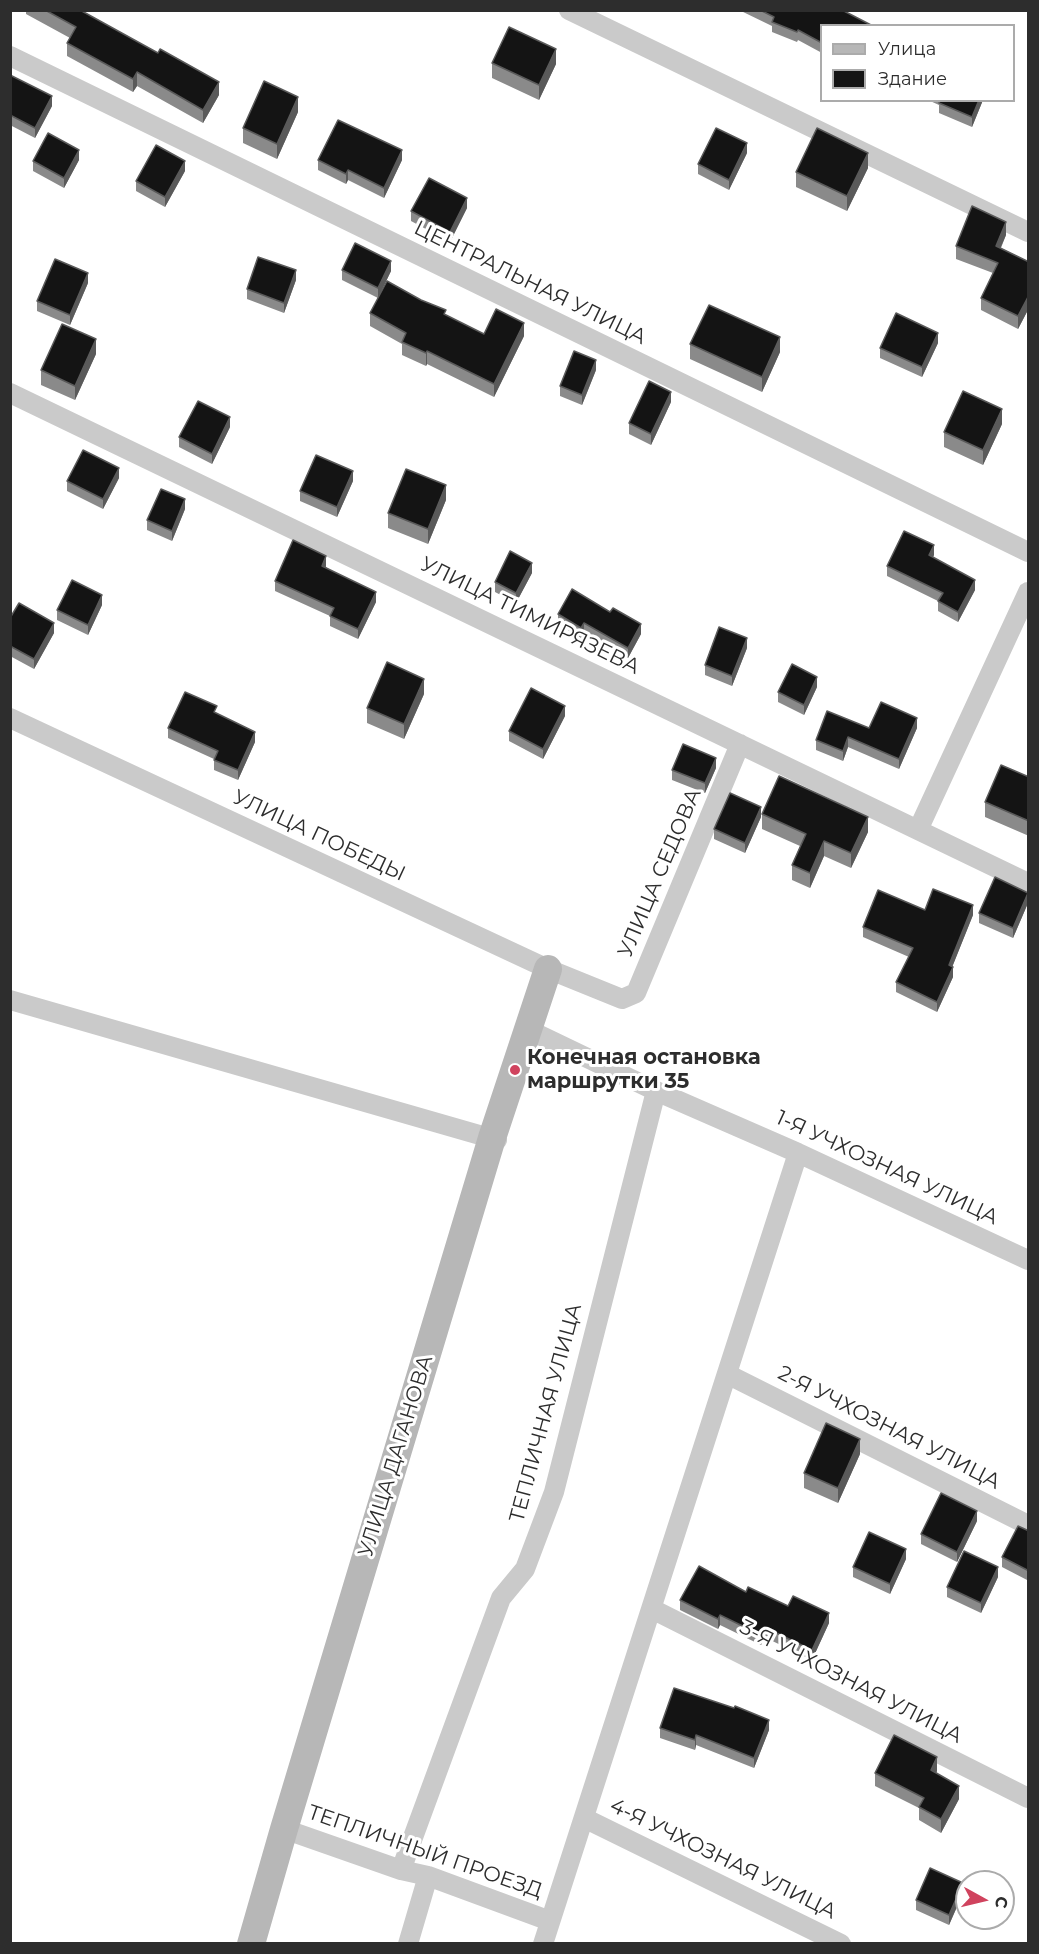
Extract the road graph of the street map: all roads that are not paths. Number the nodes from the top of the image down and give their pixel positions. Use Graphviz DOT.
graph roads {
  1 [pos="569,10"];
  2 [pos="10,56"];
  3 [pos="1029,232"];
  4 [pos="10,393"];
  5 [pos="1029,552"];
  6 [pos="1029,592"];
  7 [pos="10,718"];
  8 [pos="740,744"];
  9 [pos="918,830"];
  10 [pos="1029,883"];
  11 [pos="551,971"];
  12 [pos="608,994"];
  13 [pos="10,1000"];
  14 [pos="531,1031"];
  15 [pos="656,1091"];
  16 [pos="495,1139"];
  17 [pos="798,1153"];
  18 [pos="1029,1260"];
  19 [pos="727,1374"];
  20 [pos="1029,1525"];
  21 [pos="652,1609"];
  22 [pos="1029,1798"];
  23 [pos="584,1818"];
  24 [pos="286,1830"];
  25 [pos="401,1870"];
  26 [pos="428,1876"];
  27 [pos="550,1921"];
  28 [pos="251,1944"];
  29 [pos="257,1944"];
  30 [pos="408,1944"];
  31 [pos="543,1944"];
  32 [pos="841,1944"];
  1 -- 3 [label="street"];
  2 -- 5 [label="street, ЦЕНТРАЛЬНАЯ УЛИЦА"];
  4 -- 8 [label="street, УЛИЦА ТИМИРЯЗЕВА"];
  6 -- 9 [label="street"];
  7 -- 11 [label="street, УЛИЦА ПОБЕДЫ"];
  8 -- 9 [label="street, УЛИЦА ТИМИРЯЗЕВА"];
  8 -- 12 [label="street, УЛИЦА СЕДОВА"];
  9 -- 10 [label="street, УЛИЦА ТИМИРЯЗЕВА"];
  11 -- 12 [label="street, УЛИЦА ПОБЕДЫ"];
  11 -- 14 [label="main road, УЛИЦА ДАГАНОВА"];
  13 -- 16 [label="street"];
  14 -- 15 [label="street, 1-Я УЧХОЗНАЯ УЛИЦА"];
  14 -- 16 [label="main road, УЛИЦА ДАГАНОВА"];
  15 -- 17 [label="street, 1-Я УЧХОЗНАЯ УЛИЦА"];
  15 -- 25 [label="street, ТЕПЛИЧНАЯ УЛИЦА"];
  16 -- 24 [label="main road, УЛИЦА ДАГАНОВА"];
  17 -- 18 [label="street, 1-Я УЧХОЗНАЯ УЛИЦА"];
  17 -- 19 [label="street"];
  19 -- 20 [label="street, 2-Я УЧХОЗНАЯ УЛИЦА"];
  19 -- 21 [label="street"];
  21 -- 22 [label="street, 3-Я УЧХОЗНАЯ УЛИЦА"];
  21 -- 23 [label="street"];
  23 -- 27 [label="street"];
  23 -- 32 [label="street, 4-Я УЧХОЗНАЯ УЛИЦА"];
  24 -- 25 [label="street, ТЕПЛИЧНЫЙ ПРОЕЗД"];
  24 -- 28 [label="main road, УЛИЦА ДАГАНОВА"];
  24 -- 29 [label="main road, УЛИЦА ДАГАНОВА"];
  25 -- 26 [label="street, ТЕПЛИЧНЫЙ ПРОЕЗД"];
  26 -- 27 [label="street, ТЕПЛИЧНЫЙ ПРОЕЗД"];
  26 -- 30 [label="street"];
  27 -- 31 [label="street"];
}
